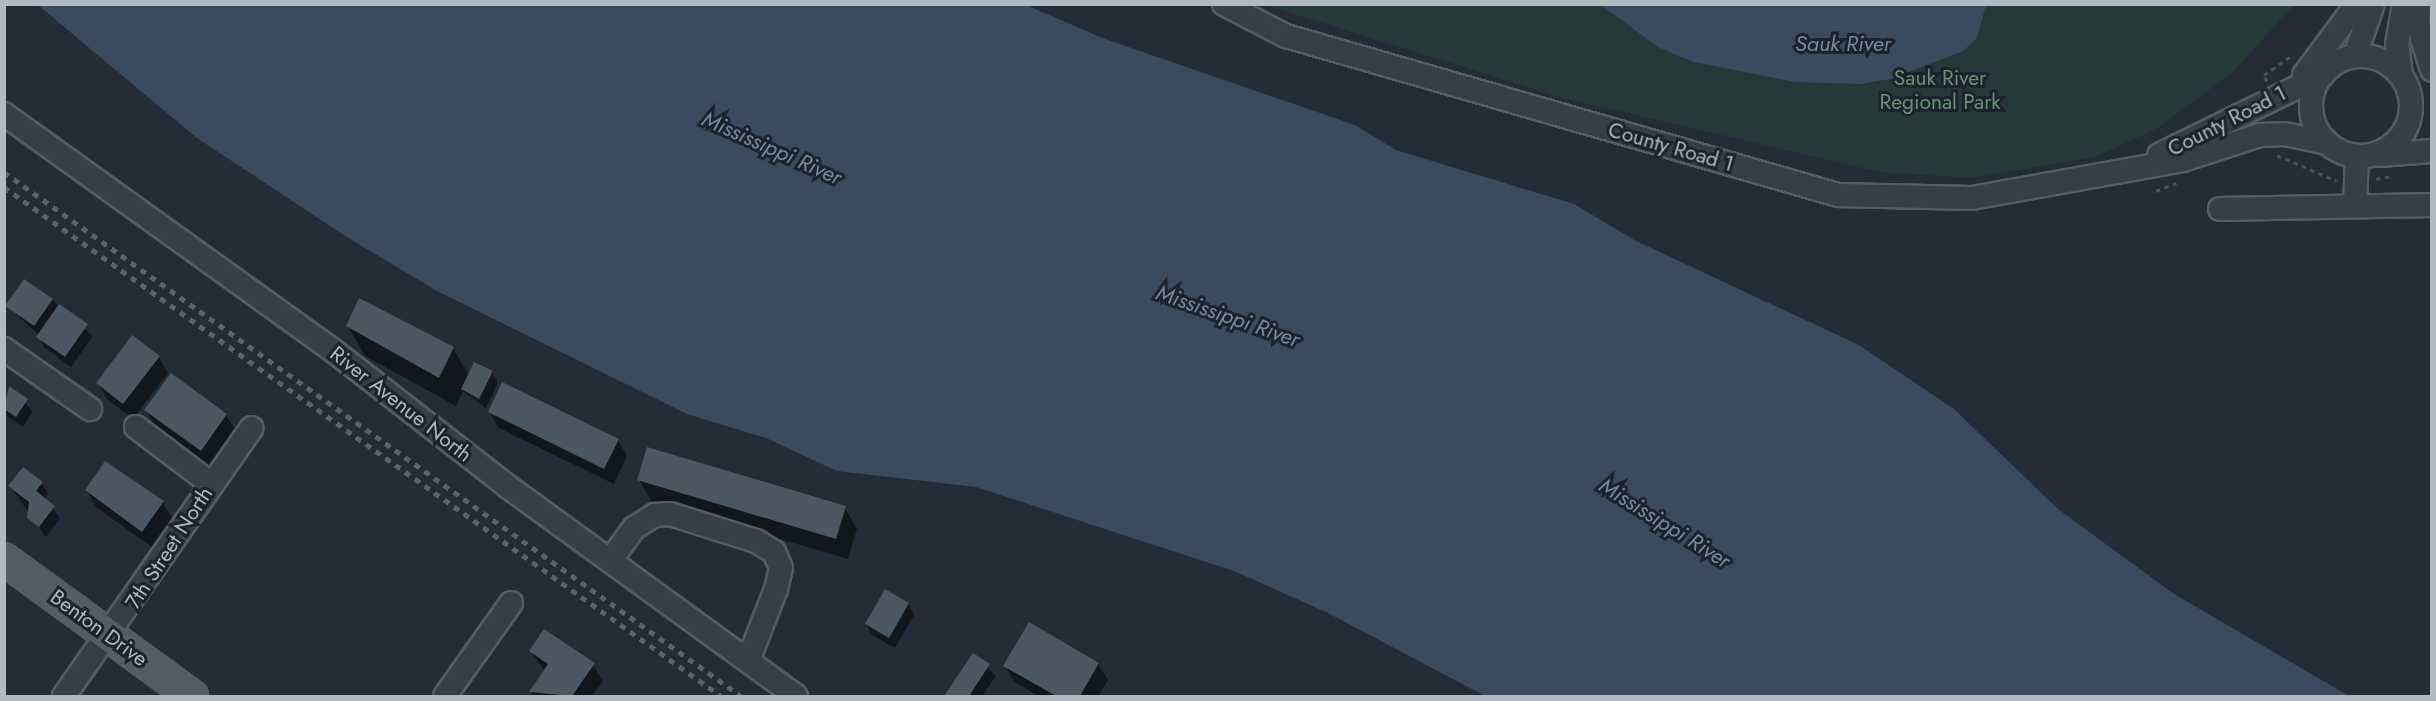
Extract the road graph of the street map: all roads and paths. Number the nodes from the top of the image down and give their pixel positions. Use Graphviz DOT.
graph roads {
  1 [pos="1224,4"];
  2 [pos="2357,4"];
  3 [pos="2373,4"];
  4 [pos="2404,4"];
  5 [pos="2419,4"];
  6 [pos="2355,57"];
  7 [pos="2432,70"];
  8 [pos="2322,75"];
  9 [pos="2401,75"];
  10 [pos="2293,87"];
  11 [pos="2411,97"];
  12 [pos="2432,107"];
  13 [pos="4,114"];
  14 [pos="2327,143"];
  15 [pos="2432,151"];
  16 [pos="2272,153"];
  17 [pos="2364,156"];
  18 [pos="2132,169"];
  19 [pos="2396,176"];
  20 [pos="2188,180"];
  21 [pos="2356,180"];
  22 [pos="2156,191"];
  23 [pos="2432,205"];
  24 [pos="2355,206"];
  25 [pos="2220,209"];
  26 [pos="4,349"];
  27 [pos="90,409"];
  28 [pos="136,427"];
  29 [pos="252,428"];
  30 [pos="211,484"];
  31 [pos="4,559"];
  32 [pos="610,561"];
  33 [pos="510,603"];
  34 [pos="111,636"];
  35 [pos="748,661"];
  36 [pos="64,696"];
  37 [pos="192,696"];
  38 [pos="445,696"];
  39 [pos="796,696"];
  1 -- 18 [label="street, County Road 1"];
  2 -- 10 [label="street"];
  3 -- 6 [label="street"];
  4 -- 9 [label="street"];
  5 -- 7 [label="street"];
  6 -- 8 [label="street"];
  6 -- 9 [label="street"];
  8 -- 10 [label="street, County Road 1"];
  8 -- 14 [label="street"];
  9 -- 11 [label="street"];
  10 -- 18 [label="street, County Road 1"];
  11 -- 12 [label="street"];
  11 -- 17 [label="street"];
  13 -- 32 [label="street, River Avenue North"];
  14 -- 17 [label="street"];
  14 -- 18 [label="street, County Road 1"];
  15 -- 17 [label="street"];
  16 -- 21 [label="path"];
  17 -- 21 [label="street"];
  19 -- 21 [label="path"];
  20 -- 22 [label="path"];
  21 -- 24 [label="street"];
  23 -- 24 [label="street"];
  24 -- 25 [label="street"];
  26 -- 27 [label="street"];
  28 -- 30 [label="street"];
  29 -- 30 [label="street, 7th Street North"];
  30 -- 34 [label="street, 7th Street North"];
  31 -- 34 [label="main road, Benton Drive"];
  32 -- 35 [label="street, River Avenue North"];
  32 -- 35 [label="street"];
  33 -- 38 [label="street"];
  34 -- 36 [label="street, 7th Street North"];
  34 -- 37 [label="main road, Benton Drive"];
  35 -- 39 [label="street, River Avenue North"];
}
